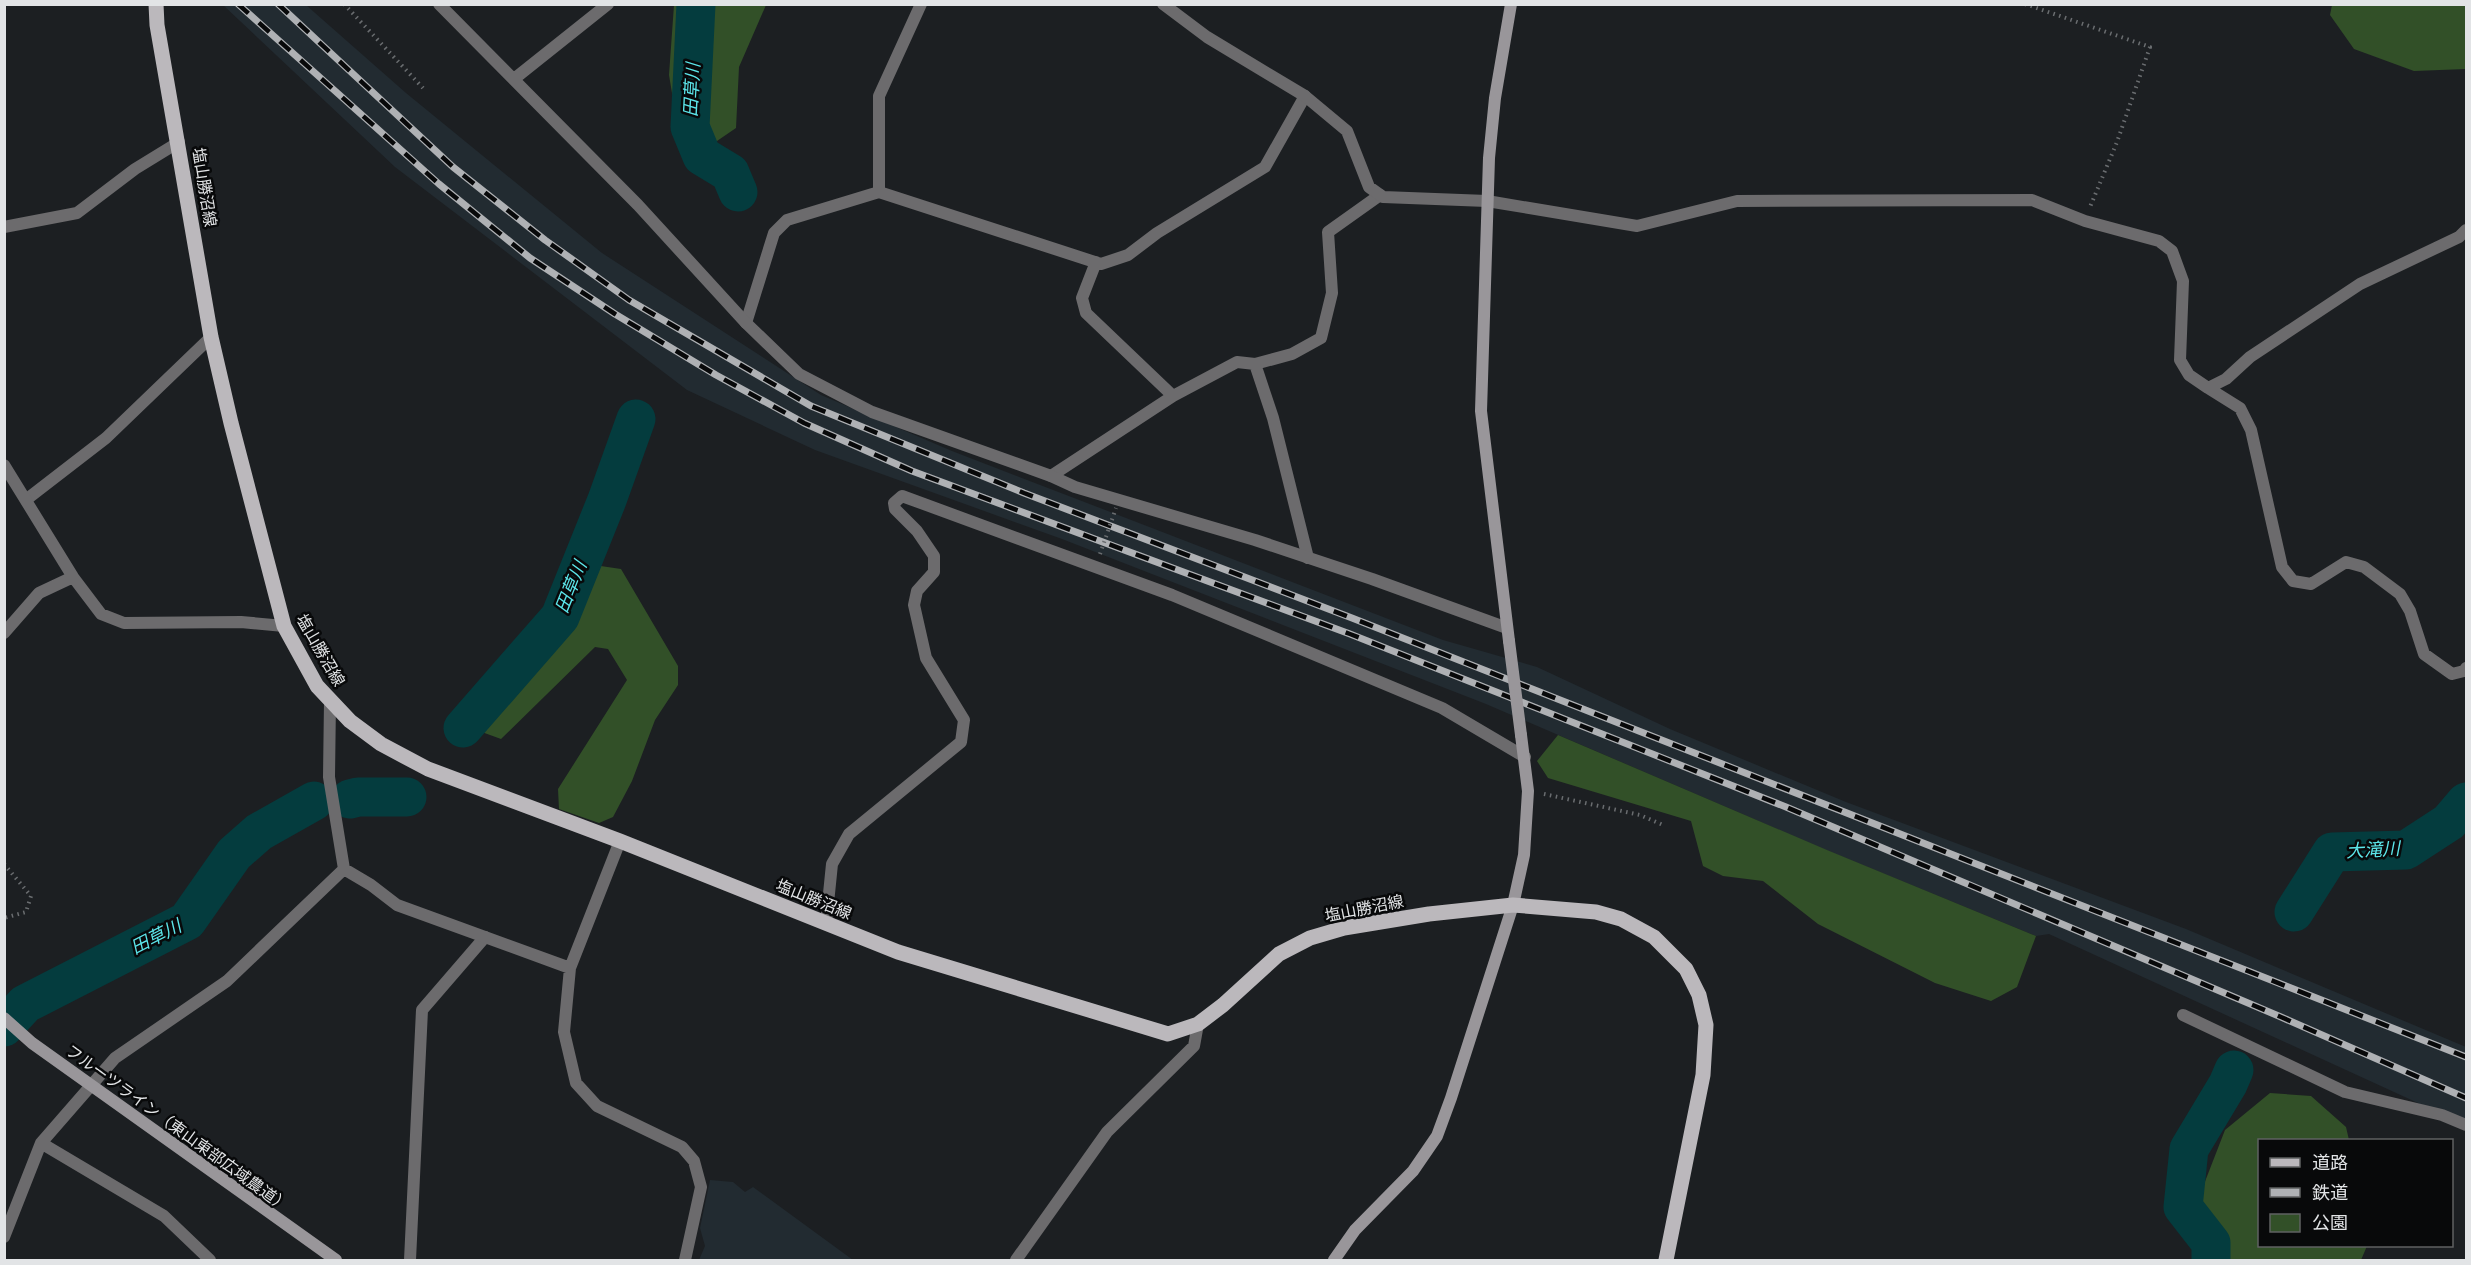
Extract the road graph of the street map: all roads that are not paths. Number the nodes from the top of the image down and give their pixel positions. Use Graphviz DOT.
graph roads {
  1 [pos="156,4"];
  2 [pos="439,4"];
  3 [pos="608,4"];
  4 [pos="921,4"];
  5 [pos="1163,4"];
  6 [pos="1511,4"];
  7 [pos="514,79"];
  8 [pos="1305,96"];
  9 [pos="179,142"];
  10 [pos="879,192"];
  11 [pos="1380,195"];
  12 [pos="1487,201"];
  13 [pos="4,227"];
  14 [pos="2466,230"];
  15 [pos="1096,262"];
  16 [pos="746,324"];
  17 [pos="211,337"];
  18 [pos="1255,364"];
  19 [pos="2208,388"];
  20 [pos="1173,396"];
  21 [pos="4,465"];
  22 [pos="1051,476"];
  23 [pos="27,499"];
  24 [pos="1308,558"];
  25 [pos="73,577"];
  26 [pos="284,626"];
  27 [pos="1507,628"];
  28 [pos="4,633"];
  29 [pos="2466,668"];
  30 [pos="330,701"];
  31 [pos="1525,757"];
  32 [pos="620,841"];
  33 [pos="344,869"];
  34 [pos="1513,905"];
  35 [pos="826,923"];
  36 [pos="484,937"];
  37 [pos="570,968"];
  38 [pos="2182,1015"];
  39 [pos="4,1018"];
  40 [pos="1198,1024"];
  41 [pos="2466,1125"];
  42 [pos="41,1143"];
  43 [pos="4,1237"];
  44 [pos="210,1260"];
  45 [pos="336,1260"];
  46 [pos="410,1260"];
  47 [pos="685,1260"];
  48 [pos="1016,1260"];
  49 [pos="1334,1260"];
  50 [pos="1666,1260"];
  1 -- 9 [label="main road, 塩山勝沼線"];
  2 -- 7 [label="street"];
  3 -- 7 [label="street"];
  4 -- 10 [label="street"];
  5 -- 8 [label="street"];
  6 -- 12 [label="street"];
  7 -- 16 [label="street"];
  8 -- 11 [label="street"];
  8 -- 15 [label="street"];
  9 -- 13 [label="street"];
  9 -- 17 [label="main road, 塩山勝沼線"];
  10 -- 15 [label="street"];
  10 -- 16 [label="street"];
  11 -- 12 [label="street"];
  11 -- 18 [label="street"];
  12 -- 19 [label="street"];
  12 -- 27 [label="street"];
  14 -- 19 [label="street"];
  15 -- 20 [label="street"];
  16 -- 22 [label="street"];
  17 -- 23 [label="street"];
  17 -- 26 [label="main road, 塩山勝沼線"];
  18 -- 20 [label="street"];
  18 -- 24 [label="street"];
  19 -- 29 [label="street"];
  20 -- 22 [label="street"];
  21 -- 23 [label="street"];
  22 -- 24 [label="street"];
  23 -- 25 [label="street"];
  24 -- 27 [label="street"];
  25 -- 26 [label="street"];
  25 -- 28 [label="street"];
  26 -- 30 [label="main road, 塩山勝沼線"];
  27 -- 31 [label="street, bridge"];
  30 -- 32 [label="main road, 塩山勝沼線"];
  30 -- 33 [label="street"];
  31 -- 34 [label="street"];
  31 -- 35 [label="street"];
  32 -- 35 [label="main road, 塩山勝沼線"];
  32 -- 37 [label="street"];
  33 -- 36 [label="street"];
  33 -- 42 [label="street"];
  34 -- 40 [label="main road, 塩山勝沼線"];
  34 -- 49 [label="street"];
  34 -- 50 [label="main road, 塩山勝沼線"];
  35 -- 40 [label="main road, 塩山勝沼線"];
  36 -- 37 [label="street"];
  36 -- 46 [label="street"];
  37 -- 47 [label="street"];
  38 -- 41 [label="street"];
  39 -- 45 [label="street, フルーツライン（東山東部広域農道）, bridge"];
  40 -- 48 [label="street"];
  42 -- 43 [label="street"];
  42 -- 44 [label="street"];
}
